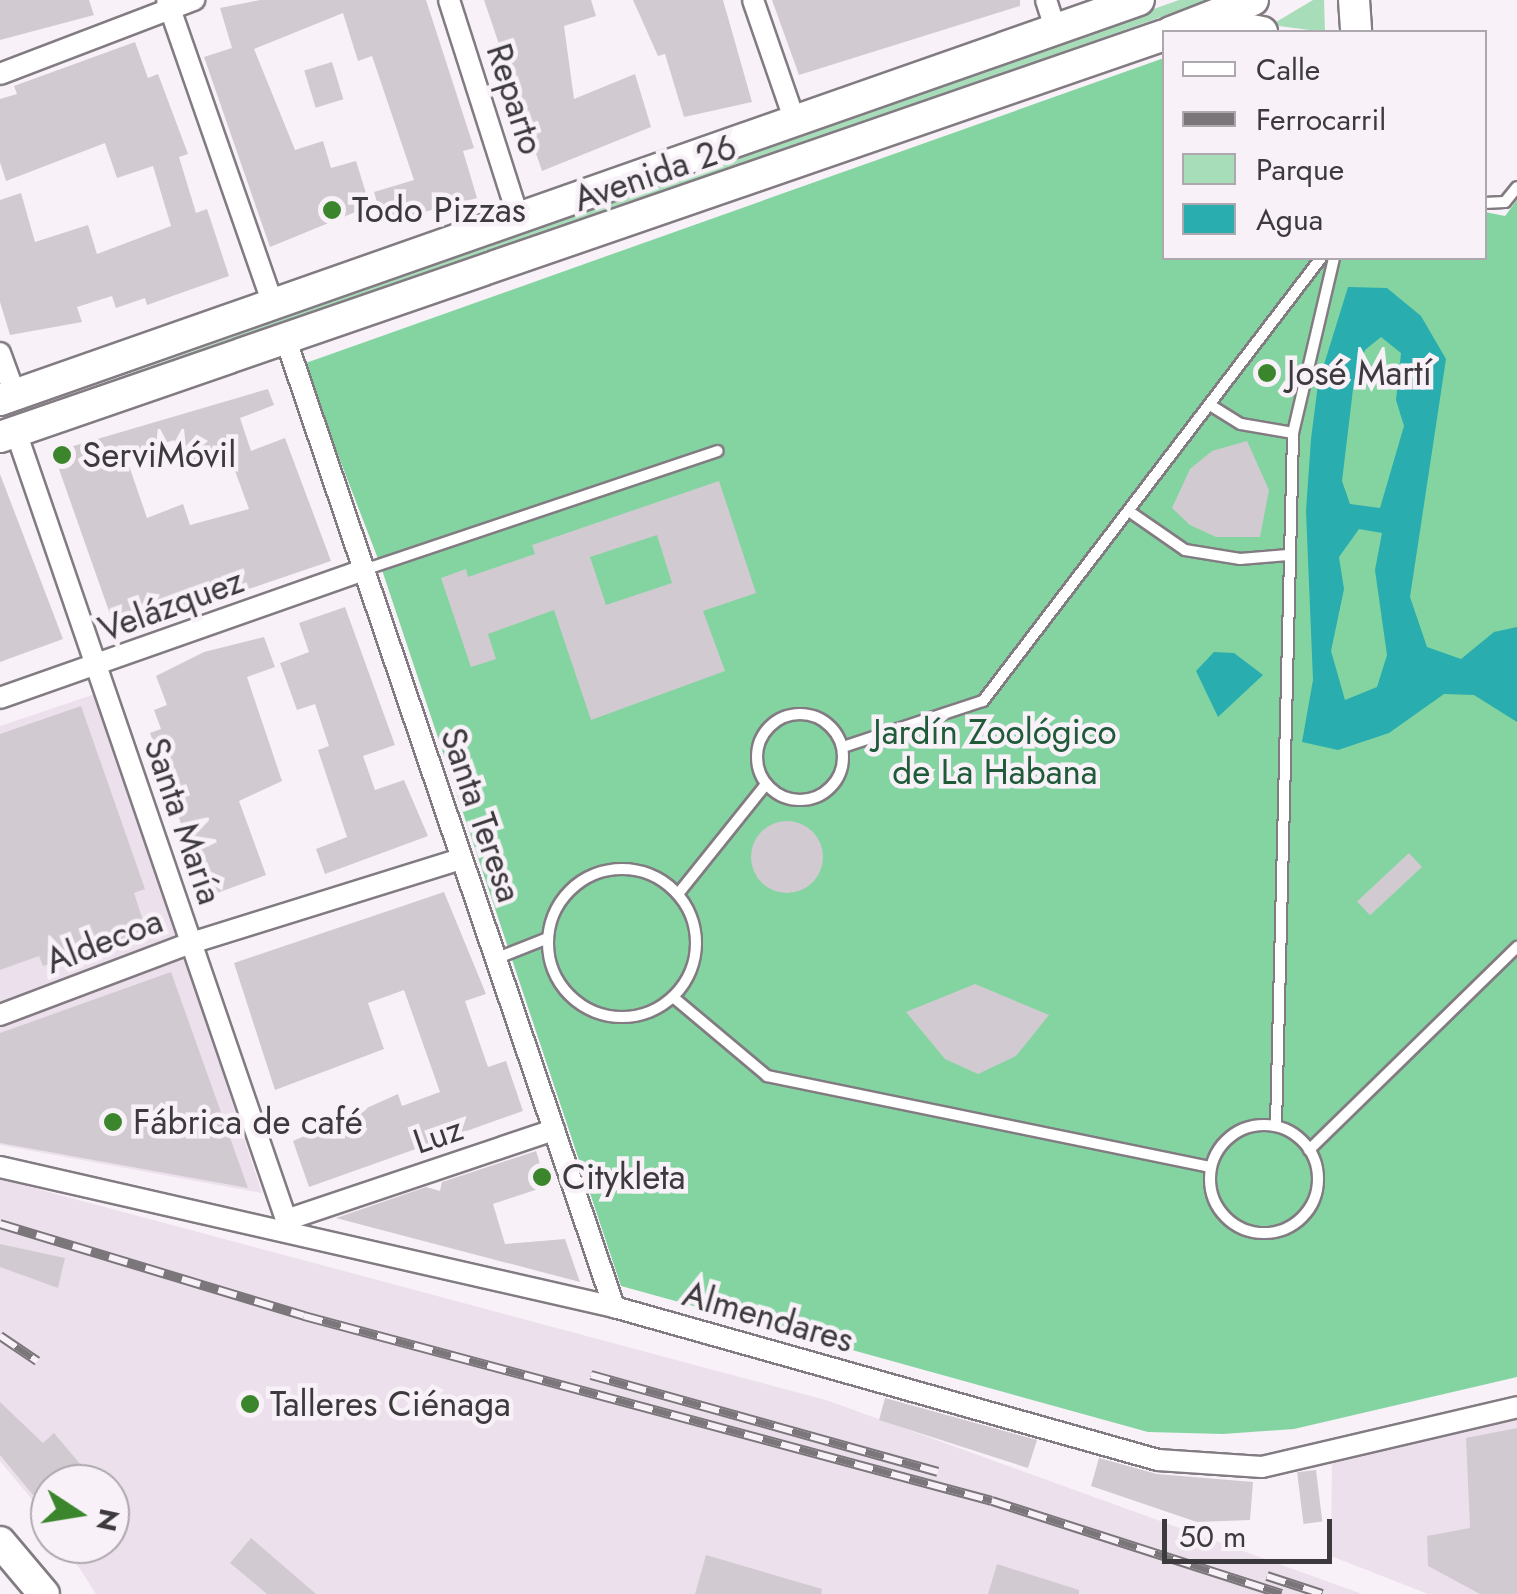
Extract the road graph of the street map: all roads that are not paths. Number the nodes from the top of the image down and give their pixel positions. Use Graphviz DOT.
graph roads {
  1 [pos="194,0"];
  2 [pos="449,0"];
  3 [pos="753,0"];
  4 [pos="1046,0"];
  5 [pos="1139,0"];
  6 [pos="1253,0"];
  7 [pos="168,4"];
  8 [pos="1178,30"];
  9 [pos="1256,30"];
  10 [pos="1056,31"];
  11 [pos="1162,36"];
  12 [pos="0,74"];
  13 [pos="795,120"];
  14 [pos="1517,187"];
  15 [pos="1487,203"];
  16 [pos="519,219"];
  17 [pos="1319,260"];
  18 [pos="1334,260"];
  19 [pos="274,308"];
  20 [pos="287,343"];
  21 [pos="0,353"];
  22 [pos="8,397"];
  23 [pos="1210,405"];
  24 [pos="1293,433"];
  25 [pos="8,435"];
  26 [pos="717,451"];
  27 [pos="1133,514"];
  28 [pos="1288,555"];
  29 [pos="364,570"];
  30 [pos="96,667"];
  31 [pos="0,698"];
  32 [pos="843,747"];
  33 [pos="766,784"];
  34 [pos="462,859"];
  35 [pos="678,894"];
  36 [pos="548,938"];
  37 [pos="191,943"];
  38 [pos="1517,948"];
  39 [pos="496,960"];
  40 [pos="672,998"];
  41 [pos="0,1014"];
  42 [pos="1276,1126"];
  43 [pos="554,1130"];
  44 [pos="1309,1150"];
  45 [pos="1211,1167"];
  46 [pos="0,1168"];
  47 [pos="288,1226"];
  48 [pos="614,1307"];
  49 [pos="1517,1406"];
  50 [pos="0,1542"];
  51 [pos="44,1594"];
  1 -- 7 [label="street"];
  2 -- 16 [label="street, Reparto"];
  3 -- 13 [label="street"];
  4 -- 10 [label="street"];
  5 -- 10 [label="main road, Avenida 26"];
  6 -- 8 [label="main road, Avenida 26"];
  7 -- 12 [label="street"];
  7 -- 19 [label="street"];
  8 -- 9 [label="main road"];
  10 -- 13 [label="main road, Avenida 26"];
  11 -- 20 [label="main road, Avenida 26"];
  13 -- 16 [label="main road, Avenida 26"];
  14 -- 15 [label="lane"];
  16 -- 19 [label="main road, Avenida 26"];
  17 -- 23 [label="lane"];
  18 -- 24 [label="lane"];
  19 -- 22 [label="main road, Avenida 26"];
  20 -- 25 [label="main road, Avenida 26"];
  20 -- 29 [label="street, Santa Teresa"];
  21 -- 22 [label="street"];
  23 -- 24 [label="lane"];
  23 -- 27 [label="lane"];
  24 -- 28 [label="lane"];
  25 -- 30 [label="street, Santa María"];
  26 -- 29 [label="lane"];
  27 -- 28 [label="lane"];
  27 -- 32 [label="lane"];
  28 -- 42 [label="lane"];
  29 -- 30 [label="street, Velázquez"];
  29 -- 34 [label="street, Santa Teresa"];
  30 -- 31 [label="street, Velázquez"];
  30 -- 37 [label="street, Santa María"];
  32 -- 33 [label="lane"];
  32 -- 33 [label="lane"];
  33 -- 35 [label="lane"];
  34 -- 37 [label="street, Aldecoa"];
  34 -- 39 [label="street, Santa Teresa"];
  35 -- 36 [label="lane"];
  35 -- 40 [label="lane"];
  36 -- 39 [label="lane"];
  36 -- 40 [label="lane"];
  37 -- 41 [label="street, Aldecoa"];
  37 -- 47 [label="street, Santa María"];
  38 -- 44 [label="lane"];
  39 -- 43 [label="street, Santa Teresa"];
  40 -- 45 [label="lane"];
  42 -- 44 [label="lane"];
  42 -- 45 [label="lane"];
  43 -- 47 [label="street, Luz"];
  43 -- 48 [label="street, Santa Teresa"];
  44 -- 45 [label="lane"];
  46 -- 47 [label="street, Almendares"];
  47 -- 48 [label="street, Almendares"];
  48 -- 49 [label="street, Almendares"];
  50 -- 51 [label="main road"];
}
